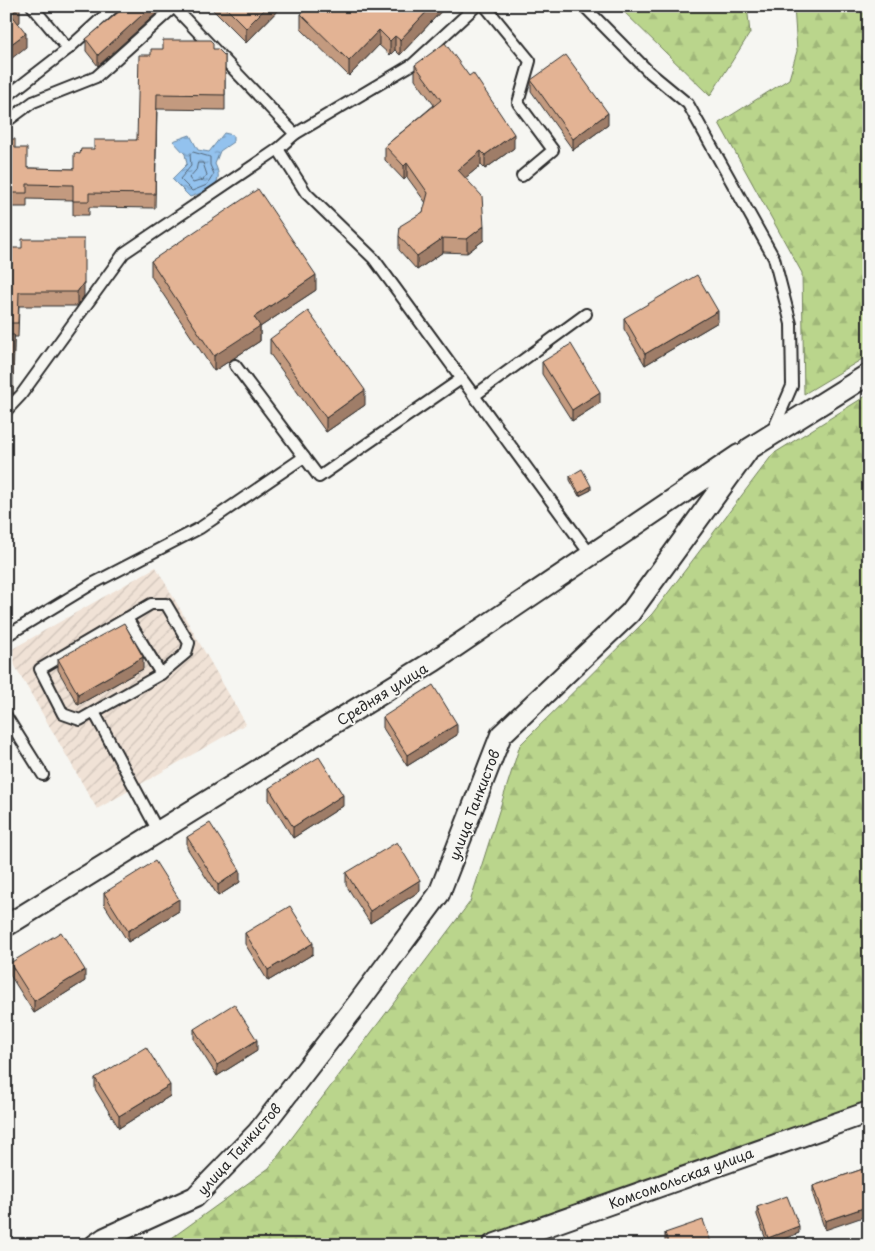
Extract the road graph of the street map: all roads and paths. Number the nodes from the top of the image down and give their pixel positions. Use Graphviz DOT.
graph roads {
  1 [pos="32,6"];
  2 [pos="115,6"];
  3 [pos="476,6"];
  4 [pos="485,6"];
  5 [pos="584,6"];
  6 [pos="175,7"];
  7 [pos="68,49"];
  8 [pos="6,97"];
  9 [pos="6,122"];
  10 [pos="295,134"];
  11 [pos="278,149"];
  12 [pos="522,176"];
  13 [pos="586,314"];
  14 [pos="235,364"];
  15 [pos="869,374"];
  16 [pos="461,379"];
  17 [pos="474,396"];
  18 [pos="6,411"];
  19 [pos="772,434"];
  20 [pos="749,448"];
  21 [pos="304,458"];
  22 [pos="590,554"];
  23 [pos="127,618"];
  24 [pos="6,636"];
  25 [pos="161,674"];
  26 [pos="94,712"];
  27 [pos="6,716"];
  28 [pos="43,775"];
  29 [pos="159,833"];
  30 [pos="6,926"];
  31 [pos="869,1112"];
  32 [pos="504,1243"];
  33 [pos="95,1245"];
  1 -- 7 [label="lane"];
  2 -- 7 [label="lane"];
  3 -- 10 [label="lane"];
  4 -- 12 [label="lane"];
  5 -- 19 [label="lane"];
  6 -- 9 [label="lane"];
  6 -- 10 [label="lane"];
  7 -- 8 [label="lane"];
  10 -- 11 [label="lane"];
  11 -- 16 [label="lane"];
  11 -- 18 [label="lane"];
  13 -- 17 [label="lane"];
  14 -- 21 [label="lane"];
  15 -- 19 [label="street, улица Танкистов"];
  16 -- 17 [label="lane"];
  16 -- 21 [label="lane"];
  17 -- 22 [label="lane"];
  19 -- 20 [label="street, улица Танкистов"];
  20 -- 22 [label="street, Средняя улица"];
  20 -- 33 [label="street, улица Танкистов"];
  21 -- 24 [label="lane"];
  22 -- 29 [label="street, Средняя улица"];
  23 -- 25 [label="lane"];
  23 -- 25 [label="lane"];
  23 -- 26 [label="lane"];
  25 -- 26 [label="lane"];
  26 -- 29 [label="lane"];
  27 -- 28 [label="lane"];
  29 -- 30 [label="street, Средняя улица"];
  31 -- 32 [label="street, Комсомольская улица"];
}
